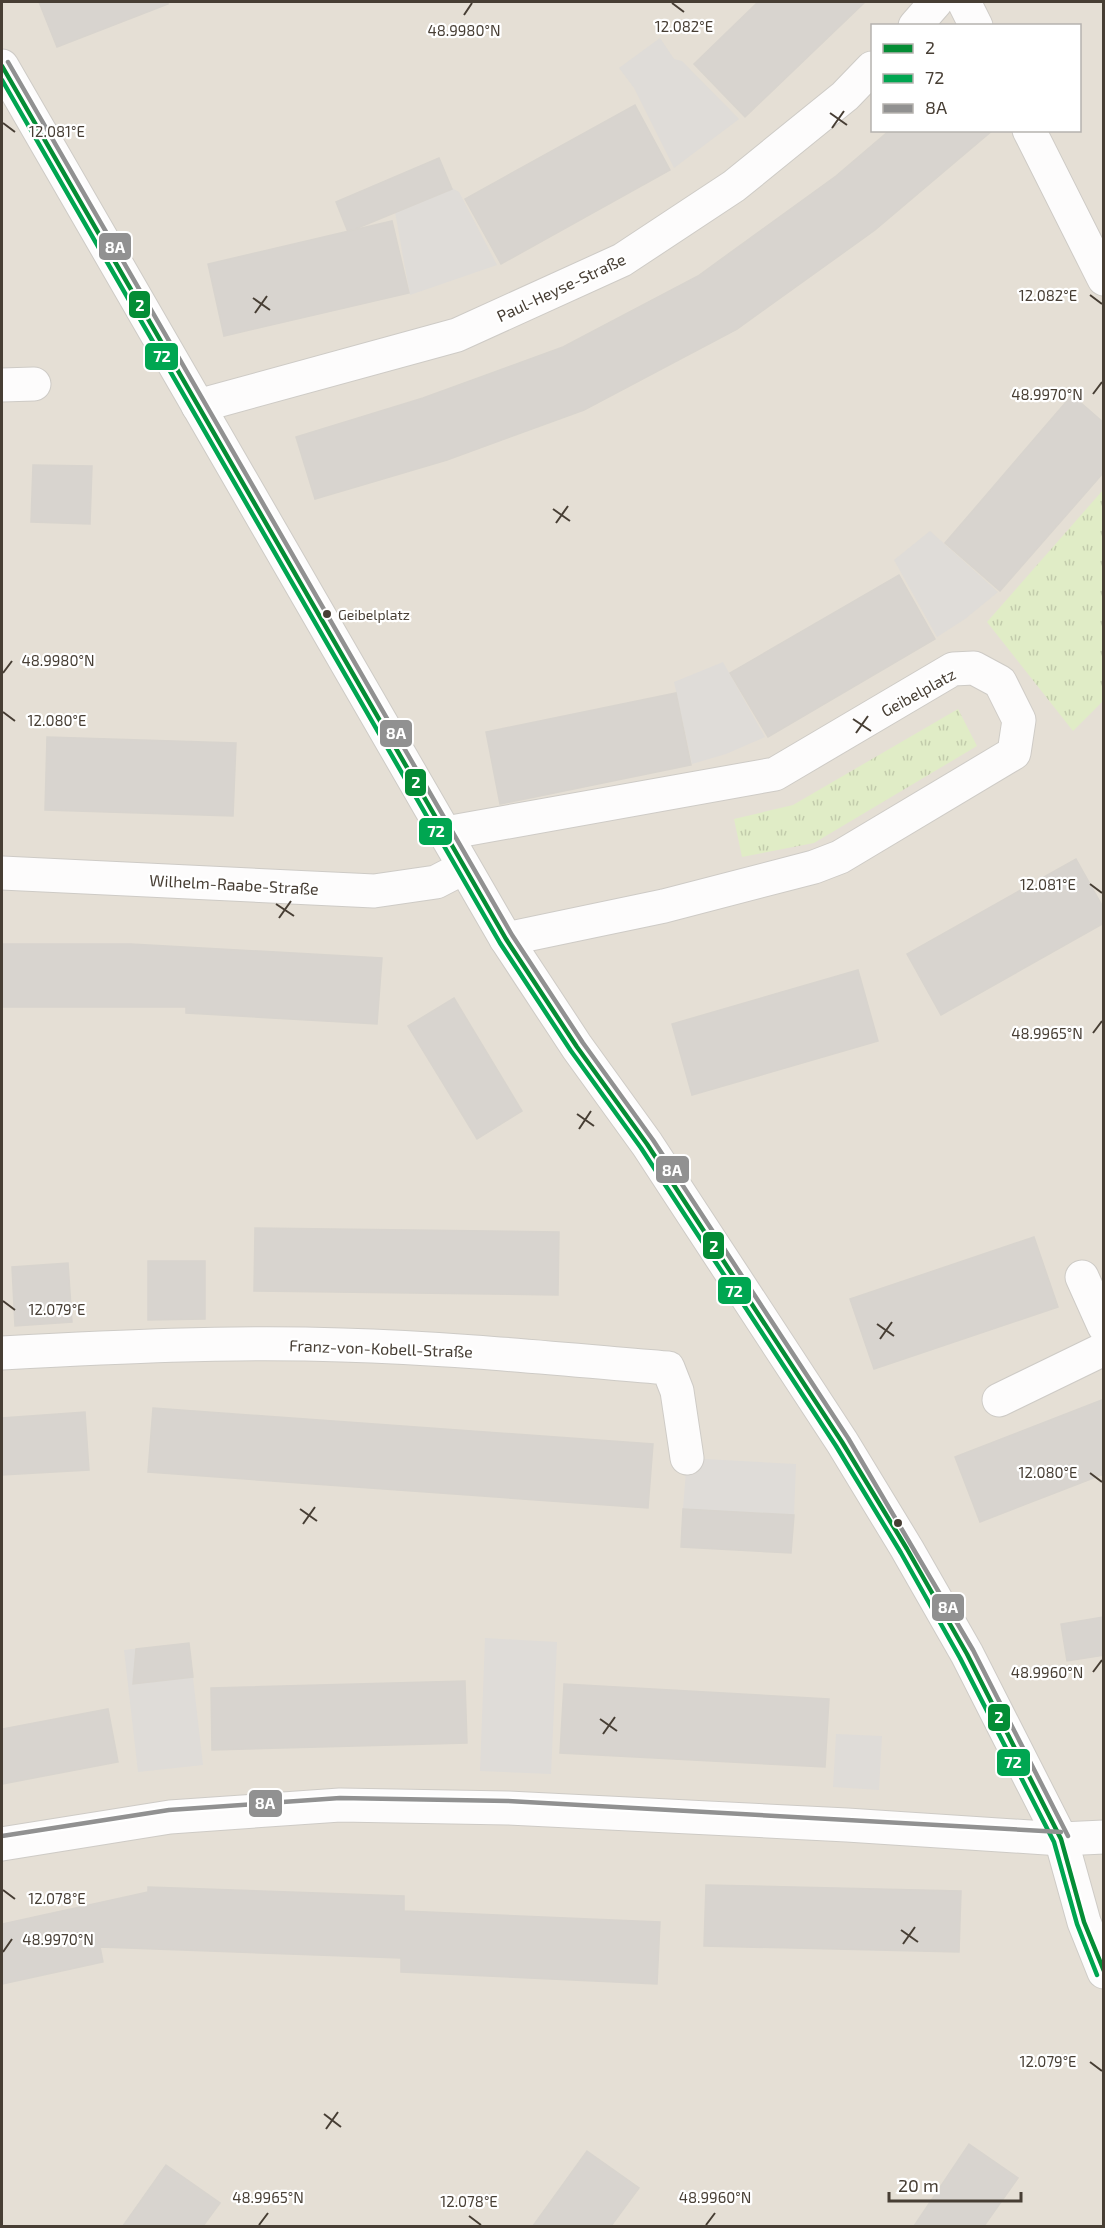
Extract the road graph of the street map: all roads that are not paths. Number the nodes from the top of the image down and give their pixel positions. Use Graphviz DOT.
graph roads {
  1 [pos="936,2"];
  2 [pos="964,2"];
  3 [pos="917,24"];
  4 [pos="975,24"];
  5 [pos="2,66"];
  6 [pos="871,70"];
  7 [pos="1030,132"];
  8 [pos="1104,279"];
  9 [pos="34,384"];
  10 [pos="2,385"];
  11 [pos="198,406"];
  12 [pos="446,833"];
  13 [pos="463,868"];
  14 [pos="2,873"];
  15 [pos="506,939"];
  16 [pos="1082,1277"];
  17 [pos="1104,1326"];
  18 [pos="1104,1349"];
  19 [pos="2,1353"];
  20 [pos="999,1400"];
  21 [pos="687,1458"];
  22 [pos="1104,1838"];
  23 [pos="1061,1839"];
  24 [pos="2,1844"];
  25 [pos="1104,1972"];
  1 -- 3 [label="street"];
  2 -- 4 [label="street"];
  5 -- 11 [label="street"];
  6 -- 11 [label="street, Paul-Heyse-Straße"];
  7 -- 8 [label="street"];
  9 -- 10 [label="street"];
  11 -- 12 [label="street"];
  12 -- 13 [label="street"];
  12 -- 15 [label="street, Geibelplatz"];
  13 -- 14 [label="street, Wilhelm-Raabe-Straße"];
  13 -- 15 [label="street"];
  15 -- 23 [label="street"];
  16 -- 17 [label="street"];
  18 -- 20 [label="street"];
  19 -- 21 [label="street, Franz-von-Kobell-Straße"];
  22 -- 23 [label="street"];
  23 -- 24 [label="street"];
  23 -- 25 [label="street"];
}
